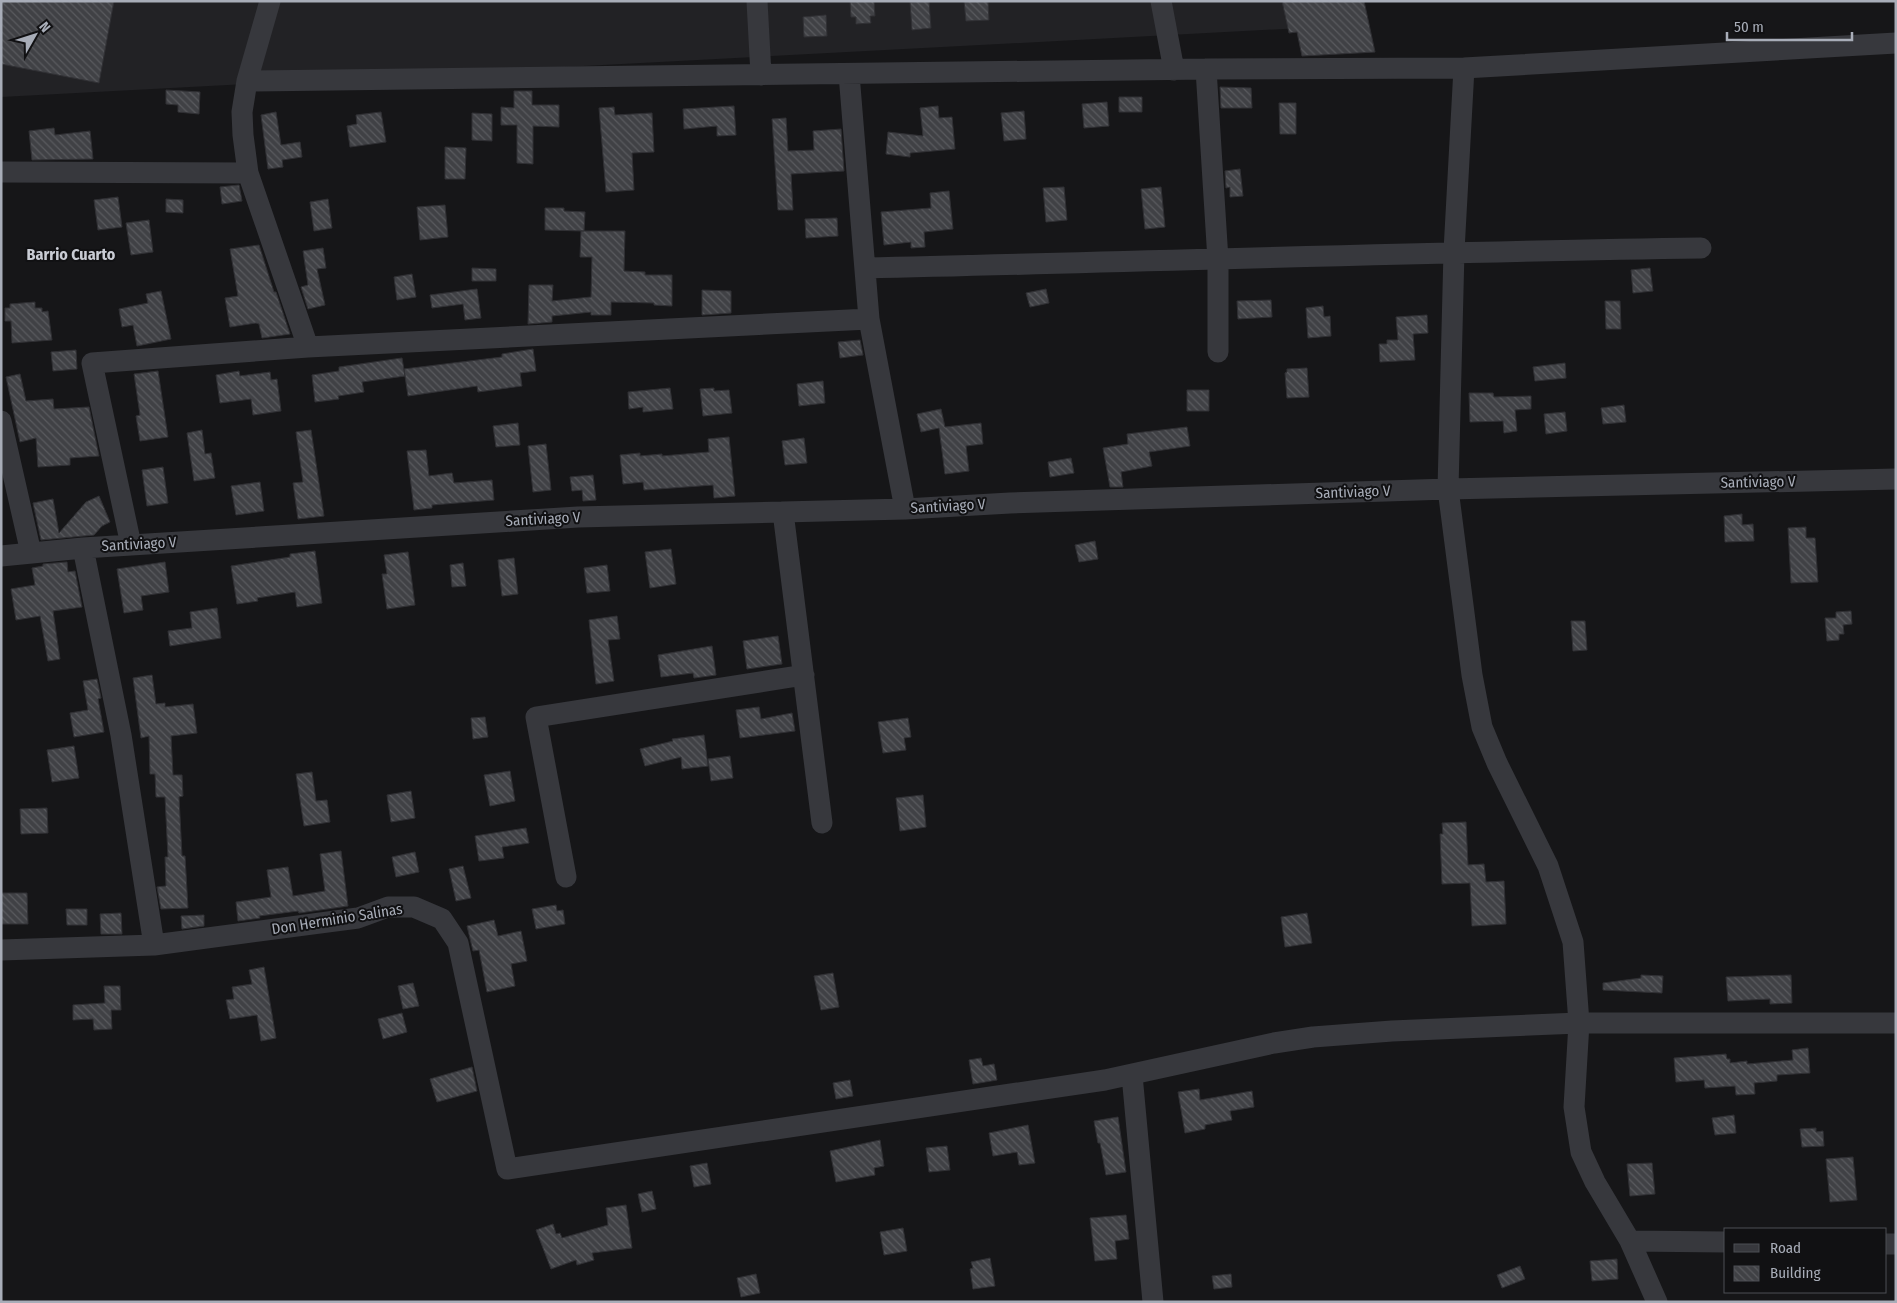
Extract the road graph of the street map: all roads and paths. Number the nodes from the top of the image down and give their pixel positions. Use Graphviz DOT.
graph roads {
  1 [pos="270,1"];
  2 [pos="757,1"];
  3 [pos="1161,1"];
  4 [pos="1896,43"];
  5 [pos="1464,68"];
  6 [pos="1174,70"];
  7 [pos="1206,70"];
  8 [pos="849,74"];
  9 [pos="761,75"];
  10 [pos="247,81"];
  11 [pos="1,172"];
  12 [pos="248,173"];
  13 [pos="1701,248"];
  14 [pos="1454,251"];
  15 [pos="1218,260"];
  16 [pos="864,268"];
  17 [pos="869,319"];
  18 [pos="308,347"];
  19 [pos="1218,352"];
  20 [pos="1,421"];
  21 [pos="1896,479"];
  22 [pos="1448,489"];
  23 [pos="905,509"];
  24 [pos="783,512"];
  25 [pos="131,545"];
  26 [pos="83,548"];
  27 [pos="31,553"];
  28 [pos="1,556"];
  29 [pos="804,675"];
  30 [pos="822,823"];
  31 [pos="566,877"];
  32 [pos="154,944"];
  33 [pos="1,950"];
  34 [pos="1579,1023"];
  35 [pos="1896,1023"];
  36 [pos="1132,1075"];
  37 [pos="1630,1240"];
  38 [pos="1724,1242"];
  39 [pos="1153,1302"];
  40 [pos="1657,1302"];
  1 -- 10 [label="street"];
  2 -- 9 [label="street"];
  3 -- 6 [label="street"];
  4 -- 5 [label="street"];
  5 -- 7 [label="street"];
  5 -- 14 [label="street"];
  6 -- 7 [label="street"];
  6 -- 8 [label="street"];
  7 -- 15 [label="street"];
  8 -- 9 [label="street"];
  8 -- 16 [label="street"];
  9 -- 10 [label="street"];
  10 -- 12 [label="street"];
  11 -- 12 [label="street"];
  12 -- 18 [label="street"];
  13 -- 14 [label="street"];
  14 -- 15 [label="street"];
  14 -- 22 [label="street"];
  15 -- 16 [label="street"];
  15 -- 19 [label="street"];
  16 -- 17 [label="street"];
  17 -- 18 [label="street"];
  17 -- 23 [label="street"];
  18 -- 25 [label="street"];
  20 -- 27 [label="street"];
  21 -- 22 [label="street, Santiviago V"];
  22 -- 23 [label="street, Santiviago V"];
  22 -- 34 [label="street"];
  23 -- 24 [label="street, Santiviago V"];
  24 -- 25 [label="street, Santiviago V"];
  24 -- 29 [label="street"];
  25 -- 26 [label="street, Santiviago V"];
  26 -- 27 [label="street, Santiviago V"];
  26 -- 32 [label="street"];
  27 -- 28 [label="street, Santiviago V"];
  29 -- 30 [label="street"];
  29 -- 31 [label="street"];
  32 -- 33 [label="street, Don Herminio Salinas"];
  32 -- 36 [label="street, Don Herminio Salinas"];
  34 -- 35 [label="street"];
  34 -- 36 [label="street"];
  34 -- 37 [label="street"];
  36 -- 39 [label="street"];
  37 -- 38 [label="street"];
  37 -- 40 [label="street"];
}
